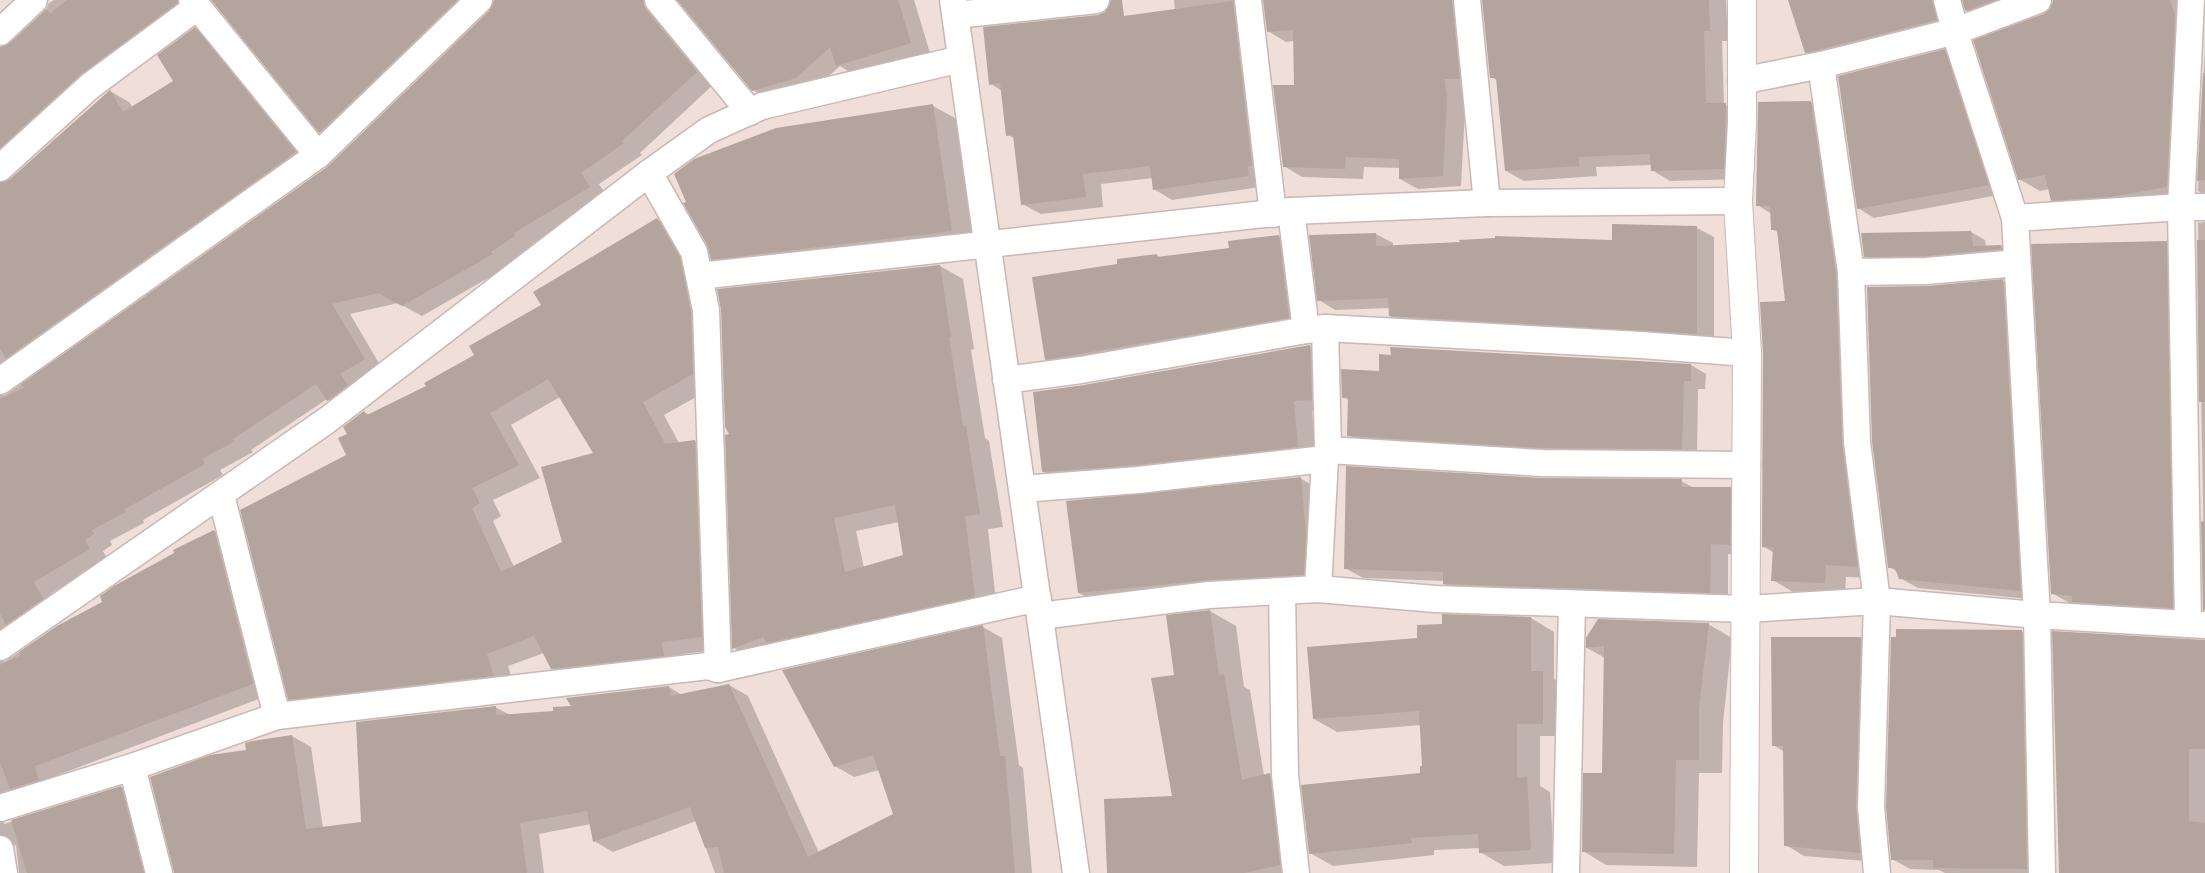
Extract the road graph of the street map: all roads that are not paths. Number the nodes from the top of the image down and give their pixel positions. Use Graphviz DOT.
graph roads {
  1 [pos="34,0"];
  2 [pos="479,0"];
  3 [pos="658,0"];
  4 [pos="1096,0"];
  5 [pos="1248,0"];
  6 [pos="1467,0"];
  7 [pos="1742,0"];
  8 [pos="1947,0"];
  9 [pos="2038,0"];
  10 [pos="2191,0"];
  11 [pos="195,4"];
  12 [pos="954,8"];
  13 [pos="1956,31"];
  14 [pos="0,32"];
  15 [pos="961,59"];
  16 [pos="1821,65"];
  17 [pos="1741,81"];
  18 [pos="750,112"];
  19 [pos="318,155"];
  20 [pos="0,168"];
  21 [pos="649,173"];
  22 [pos="1738,202"];
  23 [pos="1487,204"];
  24 [pos="2193,207"];
  25 [pos="1282,213"];
  26 [pos="2015,218"];
  27 [pos="988,244"];
  28 [pos="2017,263"];
  29 [pos="1850,272"];
  30 [pos="699,276"];
  31 [pos="1316,329"];
  32 [pos="1747,353"];
  33 [pos="1006,380"];
  34 [pos="0,381"];
  35 [pos="2195,408"];
  36 [pos="1326,454"];
  37 [pos="1747,465"];
  38 [pos="1022,489"];
  39 [pos="221,495"];
  40 [pos="1318,590"];
  41 [pos="1282,592"];
  42 [pos="1877,601"];
  43 [pos="1572,604"];
  44 [pos="1039,607"];
  45 [pos="1747,609"];
  46 [pos="2037,615"];
  47 [pos="2197,624"];
  48 [pos="0,647"];
  49 [pos="718,669"];
  50 [pos="276,716"];
  51 [pos="132,767"];
  52 [pos="0,808"];
  53 [pos="0,849"];
  54 [pos="4,873"];
  55 [pos="159,873"];
  56 [pos="1076,873"];
  57 [pos="1296,873"];
  58 [pos="1566,873"];
  59 [pos="1744,873"];
  60 [pos="1877,873"];
  61 [pos="2042,873"];
  1 -- 14 [label="street"];
  2 -- 19 [label="street"];
  3 -- 18 [label="street"];
  4 -- 12 [label="street"];
  5 -- 25 [label="street"];
  6 -- 23 [label="street"];
  7 -- 17 [label="street"];
  8 -- 13 [label="street"];
  9 -- 13 [label="street"];
  10 -- 24 [label="street"];
  11 -- 19 [label="street"];
  11 -- 20 [label="street"];
  12 -- 15 [label="street"];
  13 -- 16 [label="street"];
  13 -- 26 [label="street"];
  15 -- 18 [label="street"];
  15 -- 27 [label="street"];
  16 -- 17 [label="street"];
  16 -- 29 [label="street"];
  17 -- 22 [label="street"];
  18 -- 21 [label="street"];
  19 -- 34 [label="street"];
  21 -- 30 [label="street"];
  21 -- 39 [label="street"];
  22 -- 23 [label="street"];
  22 -- 32 [label="street"];
  23 -- 25 [label="street"];
  24 -- 26 [label="street"];
  24 -- 35 [label="street"];
  25 -- 27 [label="street"];
  25 -- 31 [label="street"];
  26 -- 28 [label="street"];
  27 -- 30 [label="street"];
  27 -- 33 [label="street"];
  28 -- 29 [label="street"];
  28 -- 46 [label="street"];
  29 -- 42 [label="street"];
  30 -- 49 [label="street"];
  31 -- 32 [label="street"];
  31 -- 33 [label="street"];
  31 -- 36 [label="street"];
  32 -- 37 [label="street"];
  33 -- 38 [label="street"];
  35 -- 47 [label="street"];
  36 -- 37 [label="street"];
  36 -- 38 [label="street"];
  36 -- 40 [label="street"];
  37 -- 45 [label="street"];
  38 -- 44 [label="street"];
  39 -- 48 [label="street"];
  39 -- 50 [label="street"];
  40 -- 41 [label="street"];
  40 -- 43 [label="street"];
  41 -- 44 [label="street"];
  41 -- 57 [label="street"];
  42 -- 45 [label="street"];
  42 -- 46 [label="street"];
  42 -- 60 [label="street"];
  43 -- 45 [label="street"];
  43 -- 58 [label="street"];
  44 -- 49 [label="street"];
  44 -- 56 [label="street"];
  45 -- 59 [label="street"];
  46 -- 47 [label="street"];
  46 -- 61 [label="street"];
  49 -- 50 [label="street"];
  50 -- 51 [label="street"];
  51 -- 52 [label="street"];
  51 -- 55 [label="street"];
  53 -- 54 [label="street"];
}
